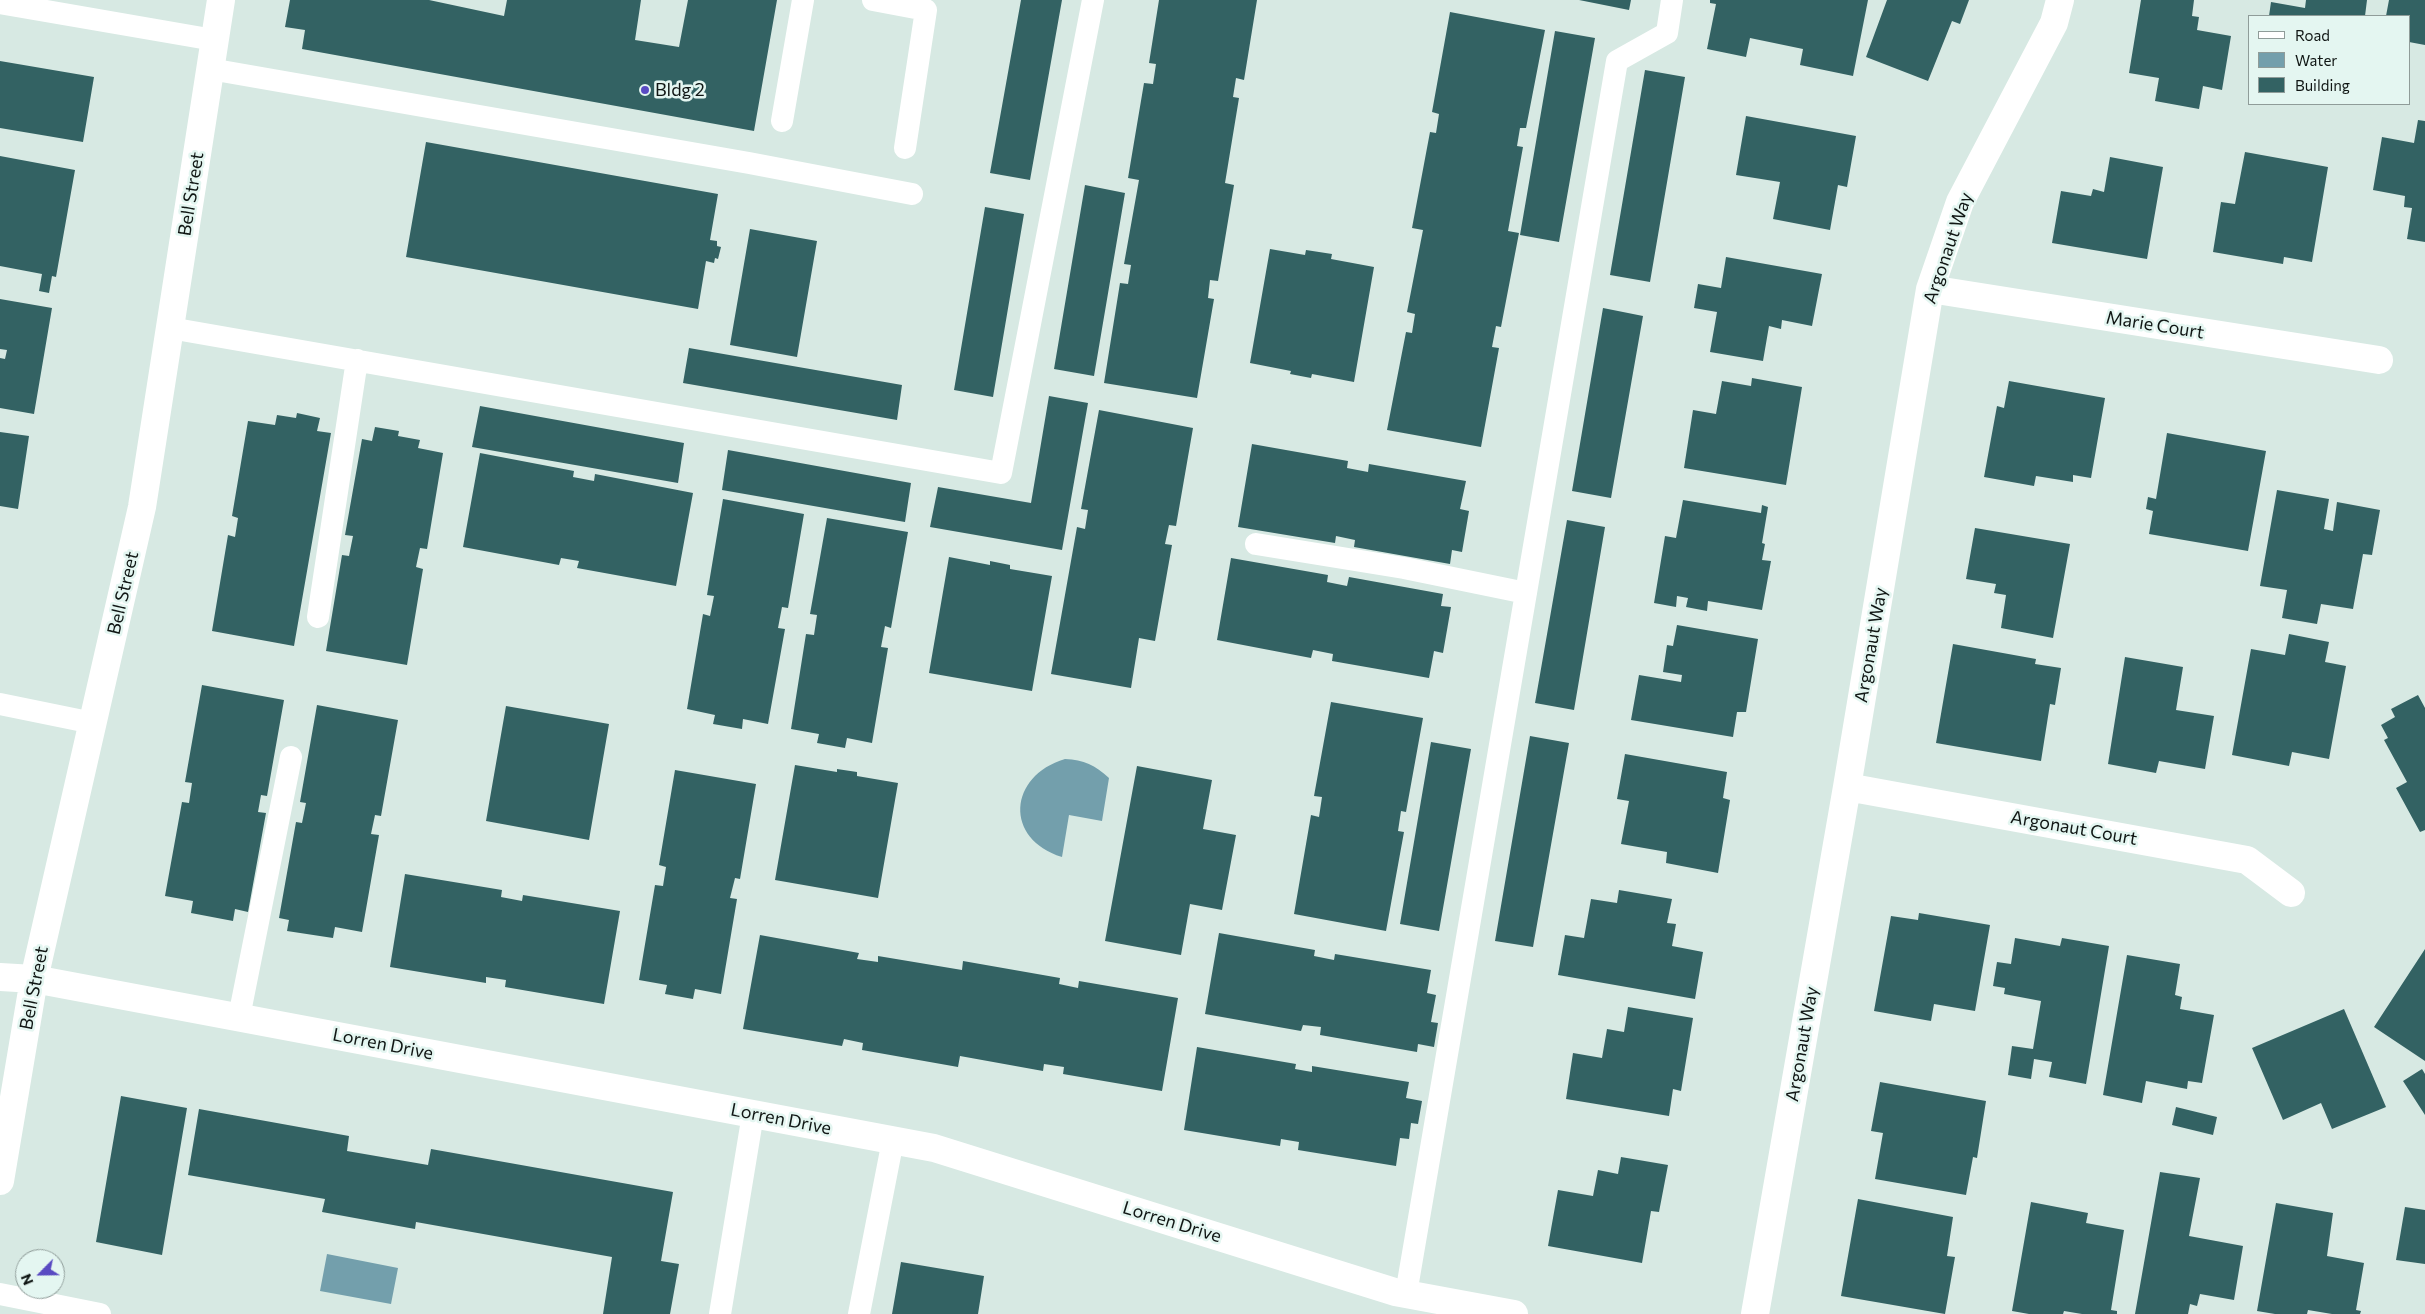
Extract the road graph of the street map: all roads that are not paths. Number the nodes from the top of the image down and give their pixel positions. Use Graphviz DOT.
graph roads {
  1 [pos="221,0"];
  2 [pos="803,0"];
  3 [pos="873,0"];
  4 [pos="1093,0"];
  5 [pos="1672,0"];
  6 [pos="2060,0"];
  7 [pos="0,3"];
  8 [pos="214,40"];
  9 [pos="210,69"];
  10 [pos="782,122"];
  11 [pos="905,148"];
  12 [pos="912,194"];
  13 [pos="1930,289"];
  14 [pos="170,328"];
  15 [pos="356,360"];
  16 [pos="2379,360"];
  17 [pos="1256,544"];
  18 [pos="1526,593"];
  19 [pos="318,616"];
  20 [pos="0,704"];
  21 [pos="93,723"];
  22 [pos="291,757"];
  23 [pos="1847,787"];
  24 [pos="2291,893"];
  25 [pos="0,977"];
  26 [pos="34,979"];
  27 [pos="239,1017"];
  28 [pos="753,1114"];
  29 [pos="893,1140"];
  30 [pos="0,1182"];
  31 [pos="0,1294"];
  32 [pos="1406,1294"];
  33 [pos="1442,1307"];
  34 [pos="100,1314"];
  35 [pos="720,1314"];
  36 [pos="859,1314"];
  37 [pos="1514,1314"];
  38 [pos="1755,1314"];
  1 -- 8 [label="street, Bell Street"];
  2 -- 10 [label="lane"];
  3 -- 11 [label="lane"];
  4 -- 15 [label="lane"];
  5 -- 18 [label="lane"];
  6 -- 13 [label="street, Argonaut Way"];
  7 -- 8 [label="lane"];
  8 -- 9 [label="street, Bell Street"];
  9 -- 12 [label="lane"];
  9 -- 14 [label="street, Bell Street"];
  13 -- 16 [label="street, Marie Court"];
  13 -- 23 [label="street, Argonaut Way"];
  14 -- 15 [label="lane"];
  14 -- 21 [label="street, Bell Street"];
  15 -- 19 [label="lane"];
  17 -- 18 [label="lane"];
  18 -- 32 [label="lane"];
  20 -- 21 [label="lane"];
  21 -- 26 [label="street, Bell Street"];
  22 -- 27 [label="lane"];
  23 -- 24 [label="street, Argonaut Court"];
  23 -- 38 [label="street, Argonaut Way"];
  25 -- 26 [label="street, Lorren Drive"];
  26 -- 27 [label="street, Lorren Drive"];
  26 -- 30 [label="street, Bell Street"];
  27 -- 28 [label="street, Lorren Drive"];
  28 -- 29 [label="street, Lorren Drive"];
  28 -- 35 [label="lane"];
  29 -- 32 [label="street, Lorren Drive"];
  29 -- 36 [label="lane"];
  31 -- 34 [label="lane"];
  32 -- 33 [label="street, Lorren Drive"];
  33 -- 37 [label="street, Lorren Drive"];
}
